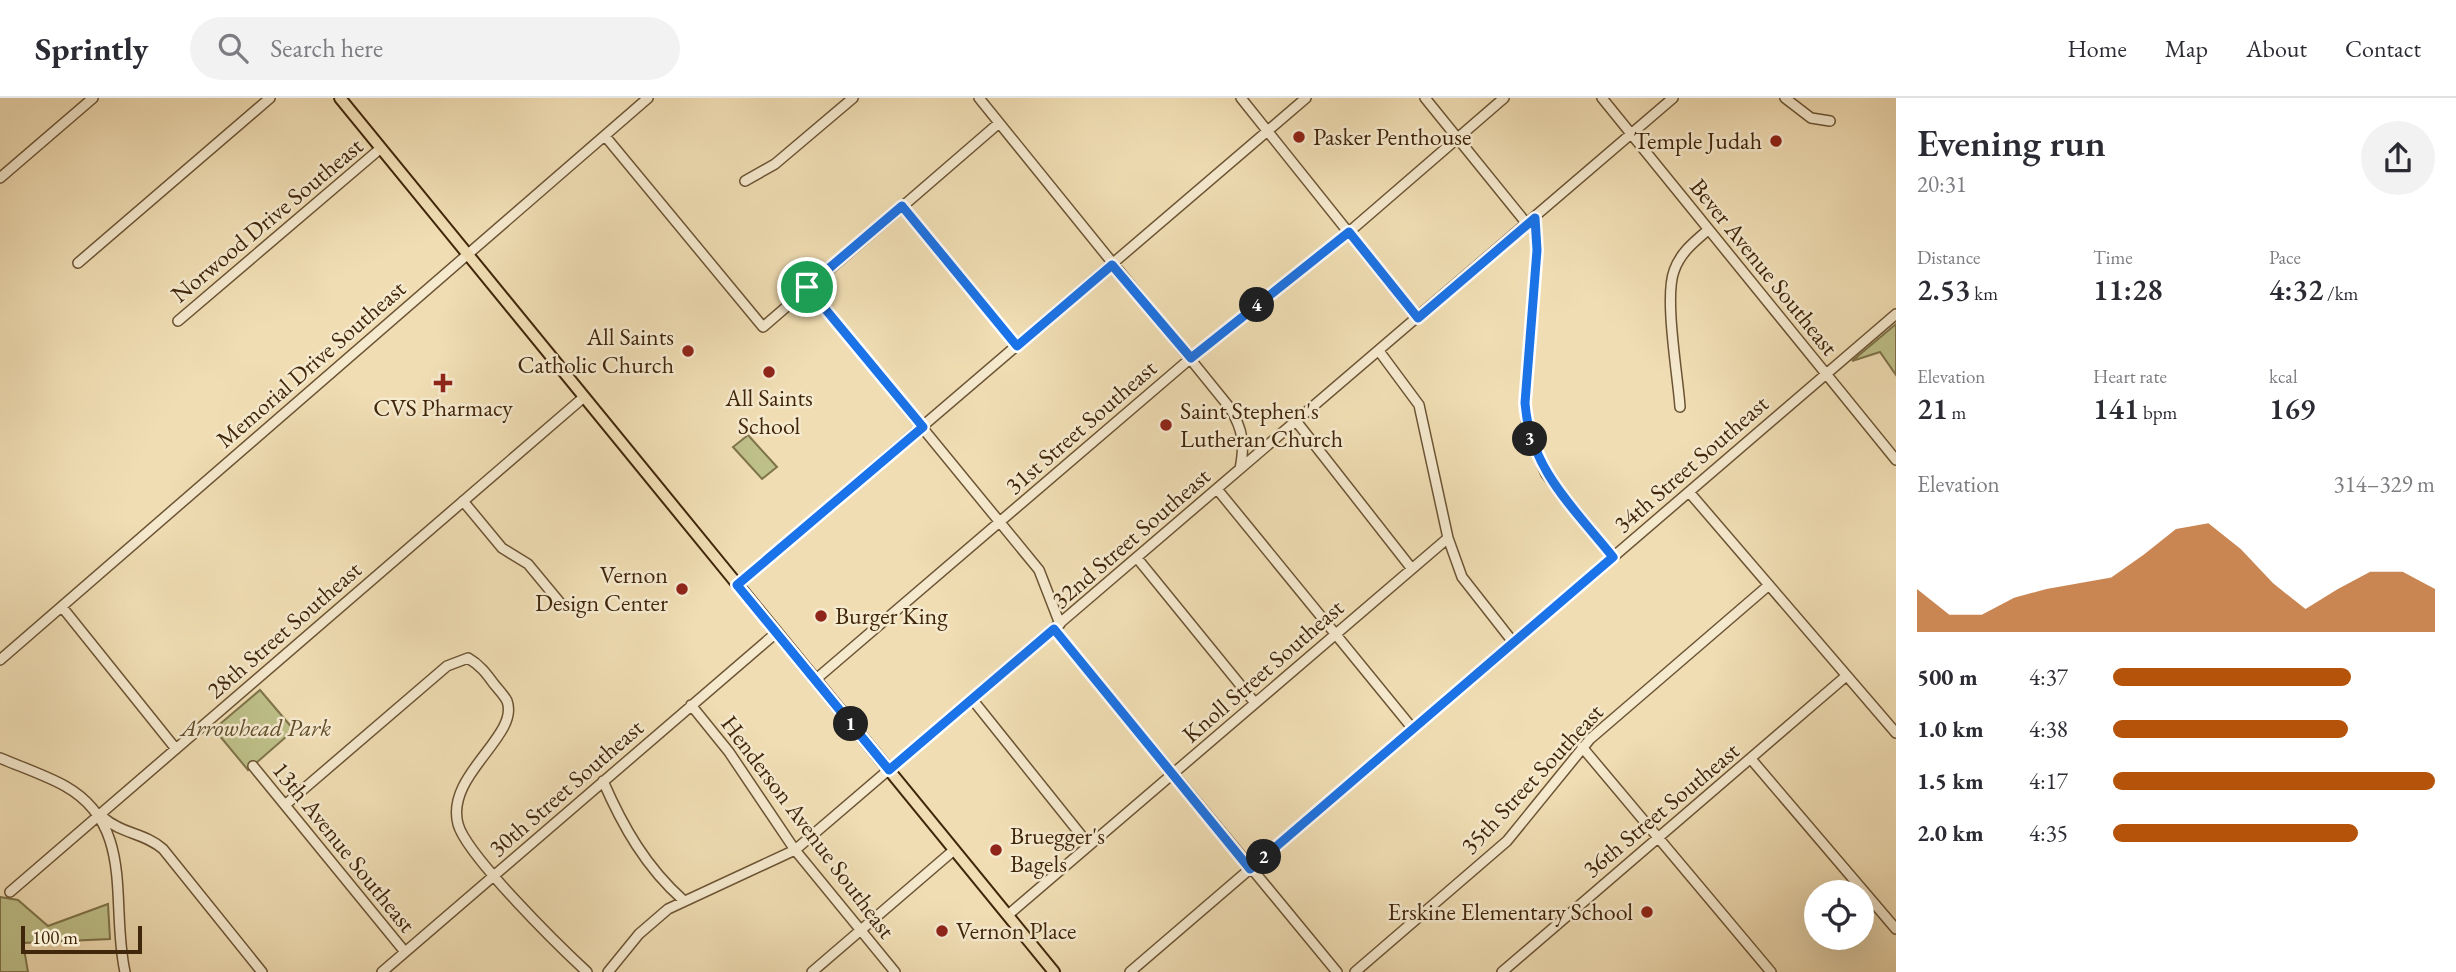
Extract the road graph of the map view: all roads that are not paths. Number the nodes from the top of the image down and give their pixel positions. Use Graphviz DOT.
graph roads {
  1 [pos="93,98"];
  2 [pos="270,98"];
  3 [pos="340,98"];
  4 [pos="649,98"];
  5 [pos="853,98"];
  6 [pos="979,98"];
  7 [pos="1241,98"];
  8 [pos="1306,98"];
  9 [pos="1425,98"];
  10 [pos="1504,98"];
  11 [pos="1602,98"];
  12 [pos="1673,98"];
  13 [pos="1785,98"];
  14 [pos="1830,121"];
  15 [pos="999,123"];
  16 [pos="1268,131"];
  17 [pos="1631,134"];
  18 [pos="605,136"];
  19 [pos="1457,139"];
  20 [pos="381,148"];
  21 [pos="0,178"];
  22 [pos="745,181"];
  23 [pos="902,206"];
  24 [pos="1531,221"];
  25 [pos="1708,230"];
  26 [pos="1349,232"];
  27 [pos="467,254"];
  28 [pos="78,263"];
  29 [pos="1112,265"];
  30 [pos="807,287"];
  31 [pos="1896,314"];
  32 [pos="1418,318"];
  33 [pos="178,321"];
  34 [pos="1017,346"];
  35 [pos="1379,351"];
  36 [pos="1191,358"];
  37 [pos="1825,375"];
  38 [pos="584,397"];
  39 [pos="1681,407"];
  40 [pos="1296,421"];
  41 [pos="923,427"];
  42 [pos="1896,460"];
  43 [pos="1239,470"];
  44 [pos="1217,489"];
  45 [pos="1689,492"];
  46 [pos="463,501"];
  47 [pos="1000,522"];
  48 [pos="1448,538"];
  49 [pos="1613,557"];
  50 [pos="1137,558"];
  51 [pos="1412,569"];
  52 [pos="737,585"];
  53 [pos="1769,585"];
  54 [pos="562,606"];
  55 [pos="62,607"];
  56 [pos="1057,626"];
  57 [pos="776,633"];
  58 [pos="1337,634"];
  59 [pos="1513,642"];
  60 [pos="0,660"];
  61 [pos="1845,677"];
  62 [pos="815,680"];
  63 [pos="972,699"];
  64 [pos="1255,703"];
  65 [pos="691,705"];
  66 [pos="1413,729"];
  67 [pos="1896,733"];
  68 [pos="1582,747"];
  69 [pos="176,749"];
  70 [pos="0,758"];
  71 [pos="1751,759"];
  72 [pos="253,766"];
  73 [pos="889,770"];
  74 [pos="1173,774"];
  75 [pos="603,781"];
  76 [pos="285,805"];
  77 [pos="100,815"];
  78 [pos="1657,838"];
  79 [pos="1089,845"];
  80 [pos="795,849"];
  81 [pos="954,850"];
  82 [pos="1250,869"];
  83 [pos="495,874"];
  84 [pos="10,892"];
  85 [pos="684,900"];
  86 [pos="1008,915"];
  87 [pos="1896,929"];
  88 [pos="861,930"];
  89 [pos="405,952"];
  90 [pos="125,972"];
  91 [pos="262,972"];
  92 [pos="382,972"];
  93 [pos="587,972"];
  94 [pos="608,972"];
  95 [pos="812,972"];
  96 [pos="895,972"];
  97 [pos="1054,972"];
  98 [pos="1130,972"];
  99 [pos="1337,972"];
  100 [pos="1355,972"];
  101 [pos="1502,972"];
  102 [pos="1771,972"];
  1 -- 21 [label="street"];
  2 -- 28 [label="street"];
  3 -- 20 [label="main road"];
  4 -- 18 [label="street, Memorial Drive Southeast"];
  5 -- 22 [label="street"];
  6 -- 15 [label="street"];
  7 -- 16 [label="street"];
  8 -- 16 [label="street"];
  9 -- 19 [label="street"];
  10 -- 19 [label="street, 31st Street Southeast"];
  11 -- 17 [label="street, Bever Avenue Southeast"];
  12 -- 17 [label="street, 32nd Street Southeast"];
  13 -- 14 [label="street"];
  15 -- 23 [label="street"];
  15 -- 29 [label="street"];
  16 -- 26 [label="street"];
  16 -- 29 [label="street"];
  17 -- 24 [label="street, 32nd Street Southeast"];
  17 -- 25 [label="street, Bever Avenue Southeast"];
  18 -- 27 [label="street, Memorial Drive Southeast"];
  18 -- 30 [label="street"];
  19 -- 24 [label="street"];
  19 -- 26 [label="street, 31st Street Southeast"];
  20 -- 27 [label="main road"];
  20 -- 33 [label="street, Norwood Drive Southeast"];
  23 -- 30 [label="street"];
  23 -- 34 [label="street"];
  24 -- 32 [label="street, 32nd Street Southeast"];
  24 -- 49 [label="street"];
  25 -- 37 [label="street, Bever Avenue Southeast"];
  25 -- 39 [label="street"];
  26 -- 32 [label="street"];
  26 -- 36 [label="street, 31st Street Southeast"];
  27 -- 38 [label="main road"];
  27 -- 55 [label="street, Memorial Drive Southeast"];
  29 -- 34 [label="street"];
  29 -- 36 [label="street"];
  30 -- 41 [label="street"];
  31 -- 37 [label="street, 34th Street Southeast"];
  32 -- 35 [label="street, 32nd Street Southeast"];
  34 -- 41 [label="street"];
  35 -- 40 [label="street, 32nd Street Southeast"];
  35 -- 48 [label="street"];
  36 -- 43 [label="street"];
  36 -- 47 [label="street, 31st Street Southeast"];
  37 -- 42 [label="street, Bever Avenue Southeast"];
  37 -- 45 [label="street, 34th Street Southeast"];
  38 -- 46 [label="street, 28th Street Southeast"];
  38 -- 52 [label="main road"];
  40 -- 43 [label="street, 32nd Street Southeast"];
  40 -- 51 [label="street"];
  41 -- 47 [label="street"];
  41 -- 52 [label="street"];
  43 -- 44 [label="street, 32nd Street Southeast"];
  44 -- 50 [label="street, 32nd Street Southeast"];
  44 -- 58 [label="street"];
  45 -- 49 [label="street, 34th Street Southeast"];
  45 -- 53 [label="street"];
  46 -- 54 [label="street"];
  46 -- 69 [label="street, 28th Street Southeast"];
  47 -- 56 [label="street"];
  47 -- 62 [label="street, 31st Street Southeast"];
  48 -- 51 [label="street, Knoll Street Southeast"];
  48 -- 59 [label="street"];
  49 -- 59 [label="street, 34th Street Southeast"];
  50 -- 56 [label="street, 32nd Street Southeast"];
  50 -- 64 [label="street"];
  51 -- 58 [label="street, Knoll Street Southeast"];
  52 -- 57 [label="main road"];
  53 -- 61 [label="street"];
  53 -- 68 [label="street, 35th Street Southeast"];
  55 -- 60 [label="street, Memorial Drive Southeast"];
  55 -- 69 [label="street"];
  56 -- 63 [label="street, 32nd Street Southeast"];
  56 -- 74 [label="street"];
  57 -- 62 [label="main road"];
  57 -- 65 [label="street, 30th Street Southeast"];
  58 -- 64 [label="street, Knoll Street Southeast"];
  58 -- 66 [label="street"];
  59 -- 66 [label="street, 34th Street Southeast"];
  61 -- 67 [label="street"];
  61 -- 71 [label="street, 36th Street Southeast"];
  62 -- 73 [label="main road"];
  63 -- 73 [label="street, 32nd Street Southeast"];
  63 -- 79 [label="street"];
  64 -- 74 [label="street, Knoll Street Southeast"];
  65 -- 75 [label="street, 30th Street Southeast"];
  65 -- 80 [label="street, Henderson Avenue Southeast"];
  66 -- 82 [label="street, 34th Street Southeast"];
  68 -- 78 [label="street"];
  68 -- 100 [label="street, 35th Street Southeast"];
  69 -- 77 [label="street, 28th Street Southeast"];
  70 -- 77 [label="street"];
  71 -- 78 [label="street, 36th Street Southeast"];
  71 -- 87 [label="street"];
  72 -- 76 [label="street, 13th Avenue Southeast"];
  73 -- 80 [label="street, 32nd Street Southeast"];
  73 -- 81 [label="main road"];
  74 -- 79 [label="street, Knoll Street Southeast"];
  74 -- 82 [label="street"];
  75 -- 83 [label="street, 30th Street Southeast"];
  75 -- 85 [label="street"];
  76 -- 83 [label="street"];
  76 -- 89 [label="street, 13th Avenue Southeast"];
  77 -- 84 [label="street, 28th Street Southeast"];
  77 -- 90 [label="street"];
  77 -- 91 [label="street"];
  78 -- 101 [label="street, 36th Street Southeast"];
  78 -- 102 [label="street"];
  79 -- 86 [label="street, Knoll Street Southeast"];
  80 -- 85 [label="street, 32nd Street Southeast"];
  80 -- 88 [label="street, Henderson Avenue Southeast"];
  81 -- 86 [label="main road"];
  81 -- 88 [label="street"];
  82 -- 98 [label="street, 34th Street Southeast"];
  82 -- 99 [label="street"];
  83 -- 89 [label="street, 30th Street Southeast"];
  83 -- 93 [label="street"];
  85 -- 94 [label="street, 32nd Street Southeast"];
  86 -- 97 [label="main road"];
  88 -- 95 [label="street"];
  88 -- 96 [label="street, Henderson Avenue Southeast"];
  89 -- 92 [label="street, 30th Street Southeast"];
}
